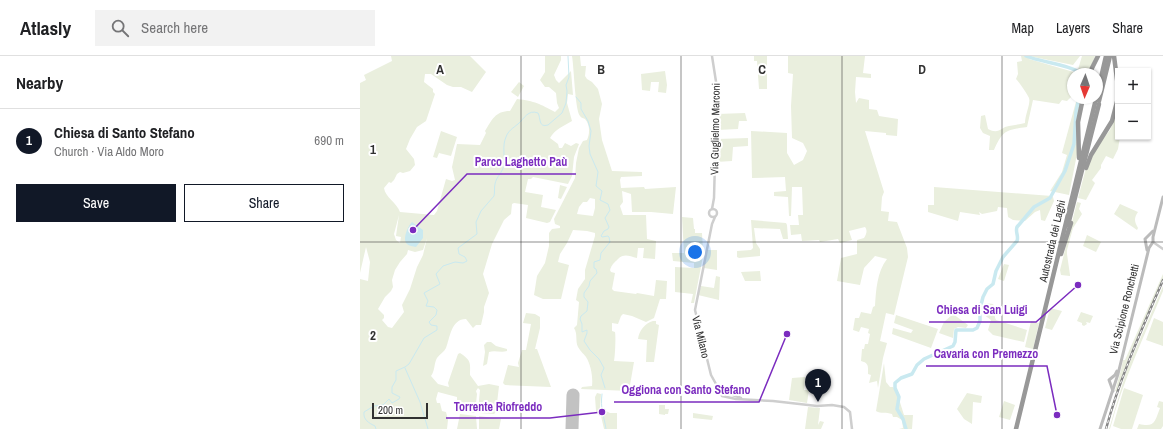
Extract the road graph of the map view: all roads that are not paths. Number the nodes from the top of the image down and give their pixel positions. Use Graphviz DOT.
graph roads {
  1 [pos="712,56"];
  2 [pos="1098,56"];
  3 [pos="1106,56"];
  4 [pos="1110,56"];
  5 [pos="1114,56"];
  6 [pos="1092,68"];
  7 [pos="1116,68"];
  8 [pos="1103,69"];
  9 [pos="1103,80"];
  10 [pos="1082,104"];
  11 [pos="1096,104"];
  12 [pos="1096,104"];
  13 [pos="1116,104"];
  14 [pos="1163,197"];
  15 [pos="714,203"];
  16 [pos="712,209"];
  17 [pos="716,210"];
  18 [pos="711,216"];
  19 [pos="715,217"];
  20 [pos="1067,218"];
  21 [pos="1157,220"];
  22 [pos="712,224"];
  23 [pos="1148,236"];
  24 [pos="1151,242"];
  25 [pos="1163,249"];
  26 [pos="1061,254"];
  27 [pos="1119,367"];
  28 [pos="1113,377"];
  29 [pos="1116,382"];
  30 [pos="1110,383"];
  31 [pos="722,392"];
  32 [pos="1112,392"];
  33 [pos="726,395"];
  34 [pos="852,429"];
  35 [pos="1017,429"];
  36 [pos="1100,429"];
  1 -- 15 [label="street, Via Guglielmo Marconi"];
  2 -- 6 [label="highway"];
  3 -- 8 [label="highway"];
  4 -- 9 [label="highway"];
  5 -- 7 [label="highway"];
  10 -- 20 [label="highway"];
  11 -- 20 [label="highway, Autostrada dei Laghi"];
  12 -- 26 [label="highway, Autostrada dei Laghi"];
  13 -- 26 [label="highway"];
  14 -- 21 [label="main road"];
  15 -- 16 [label="street, Via Guglielmo Marconi"];
  15 -- 17 [label="street, Via Guglielmo Marconi"];
  16 -- 17 [label="street"];
  16 -- 18 [label="street"];
  17 -- 19 [label="street"];
  18 -- 19 [label="street"];
  18 -- 22 [label="street"];
  19 -- 22 [label="street"];
  20 -- 35 [label="highway, Autostrada dei Laghi"];
  21 -- 23 [label="main road"];
  21 -- 24 [label="main road, Via Scipione Ronchetti"];
  22 -- 31 [label="street, Via Milano"];
  23 -- 24 [label="main road"];
  23 -- 24 [label="main road"];
  24 -- 25 [label="street"];
  24 -- 27 [label="main road, Via Scipione Ronchetti"];
  26 -- 35 [label="highway, Autostrada dei Laghi"];
  27 -- 28 [label="main road, Via Scipione Ronchetti"];
  27 -- 29 [label="main road, Via Scipione Ronchetti"];
  28 -- 29 [label="main road"];
  28 -- 30 [label="main road"];
  29 -- 30 [label="main road"];
  29 -- 32 [label="main road, Via Scipione Ronchetti"];
  30 -- 32 [label="main road"];
  31 -- 33 [label="street"];
  31 -- 33 [label="street"];
  32 -- 36 [label="main road, Via Scipione Ronchetti"];
  33 -- 34 [label="street"];
}
